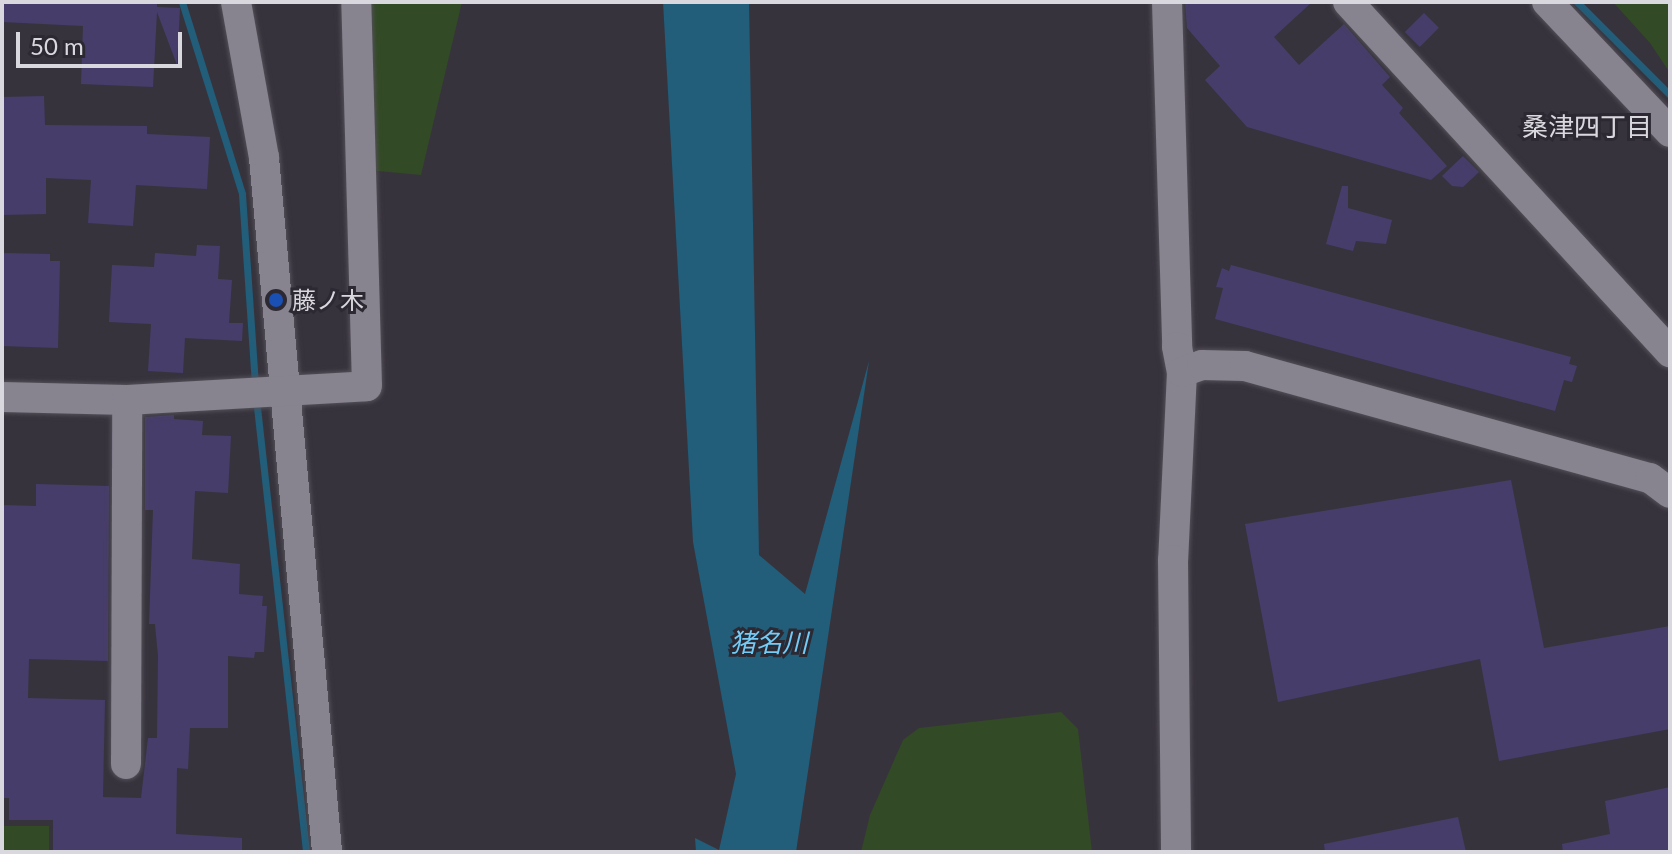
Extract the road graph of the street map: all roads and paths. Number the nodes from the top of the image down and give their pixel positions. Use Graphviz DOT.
graph roads {
  1 [pos="236,2"];
  2 [pos="356,2"];
  3 [pos="1167,2"];
  4 [pos="1348,2"];
  5 [pos="1547,2"];
  6 [pos="1670,132"];
  7 [pos="1670,352"];
  8 [pos="1182,372"];
  9 [pos="284,390"];
  10 [pos="2,397"];
  11 [pos="127,400"];
  12 [pos="1670,493"];
  13 [pos="126,764"];
  14 [pos="327,852"];
  15 [pos="1176,852"];
  1 -- 9 [label="street"];
  2 -- 9 [label="street"];
  3 -- 8 [label="street"];
  4 -- 7 [label="street"];
  5 -- 6 [label="street"];
  8 -- 12 [label="street"];
  8 -- 15 [label="street"];
  9 -- 11 [label="street"];
  9 -- 14 [label="street"];
  10 -- 11 [label="street"];
  11 -- 13 [label="street"];
}
